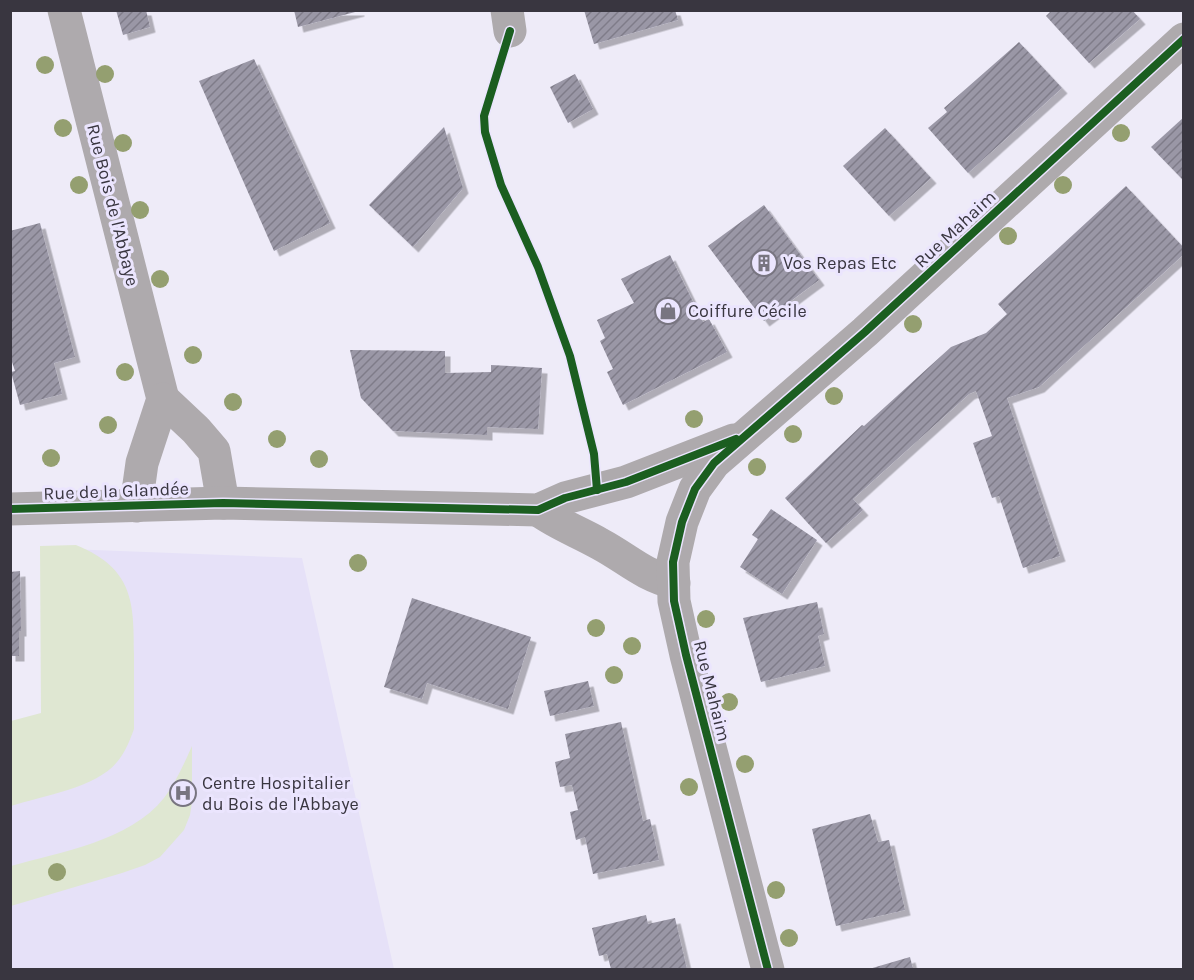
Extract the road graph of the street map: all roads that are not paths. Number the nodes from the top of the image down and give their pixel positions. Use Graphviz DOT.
graph roads {
  1 [pos="64,10"];
  2 [pos="1184,39"];
  3 [pos="163,399"];
  4 [pos="743,436"];
  5 [pos="223,503"];
  6 [pos="136,506"];
  7 [pos="10,509"];
  8 [pos="538,510"];
  9 [pos="674,583"];
  10 [pos="768,969"];
  1 -- 3 [label="street, Rue Bois de l'Abbaye"];
  2 -- 4 [label="street, Rue Mahaim"];
  3 -- 5 [label="street"];
  3 -- 6 [label="street"];
  4 -- 8 [label="street, Rue Mahaim"];
  4 -- 9 [label="street, Rue Mahaim"];
  5 -- 6 [label="street, Rue de la Glandée"];
  5 -- 8 [label="street, Rue Mahaim"];
  6 -- 7 [label="street, Rue de la Glandée"];
  8 -- 9 [label="street"];
  9 -- 10 [label="street, Rue Mahaim"];
}
